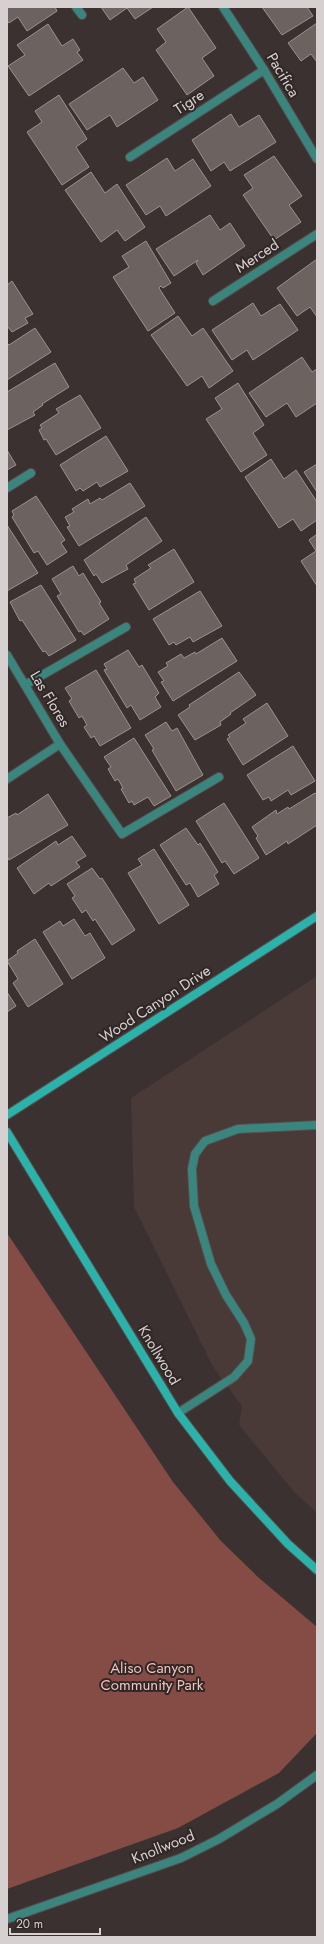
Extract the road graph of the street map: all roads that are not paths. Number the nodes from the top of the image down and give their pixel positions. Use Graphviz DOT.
graph roads {
  1 [pos="76,7"];
  2 [pos="223,7"];
  3 [pos="82,15"];
  4 [pos="264,70"];
  5 [pos="130,157"];
  6 [pos="317,159"];
  7 [pos="317,234"];
  8 [pos="213,301"];
  9 [pos="31,473"];
  10 [pos="7,488"];
  11 [pos="126,626"];
  12 [pos="7,655"];
  13 [pos="25,685"];
  14 [pos="60,744"];
  15 [pos="220,777"];
  16 [pos="7,779"];
  17 [pos="317,916"];
  18 [pos="7,1115"];
  19 [pos="317,1125"];
  20 [pos="7,1132"];
  21 [pos="178,1413"];
  22 [pos="317,1570"];
  23 [pos="317,1775"];
  24 [pos="7,1919"];
  1 -- 3 [label="street"];
  2 -- 4 [label="street, Pacifica"];
  4 -- 5 [label="street, Tigre"];
  4 -- 6 [label="street, Pacifica"];
  7 -- 8 [label="street, Merced"];
  9 -- 10 [label="street"];
  11 -- 13 [label="street"];
  12 -- 13 [label="street, Las Flores"];
  13 -- 14 [label="street, Las Flores"];
  14 -- 15 [label="street"];
  14 -- 16 [label="street, Las Flores"];
  17 -- 18 [label="street, Wood Canyon Drive"];
  19 -- 21 [label="street"];
  20 -- 21 [label="street, Knollwood"];
  21 -- 22 [label="street, Knollwood"];
  23 -- 24 [label="street, Knollwood"];
}
